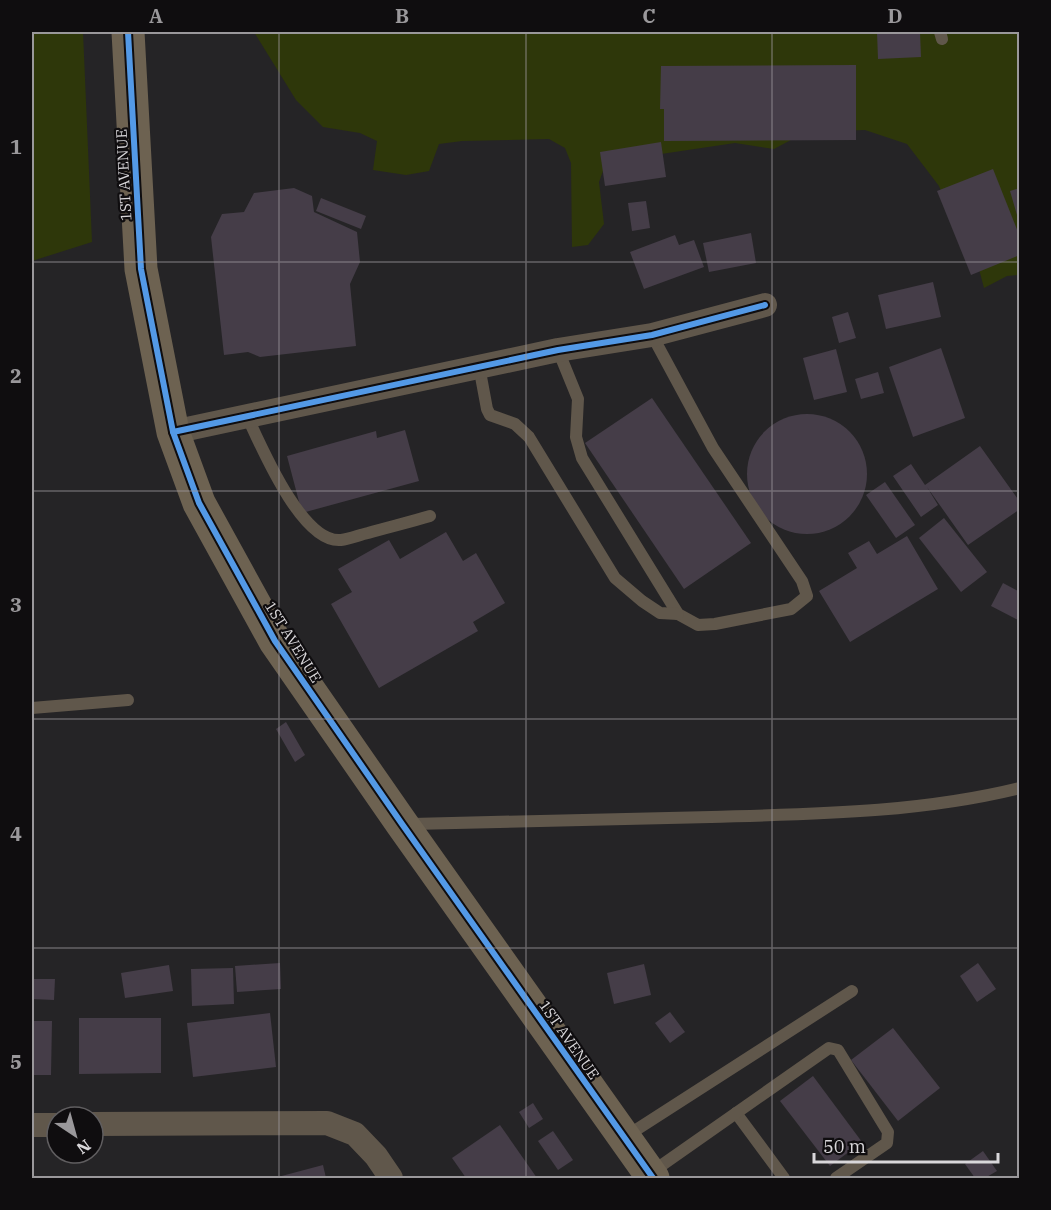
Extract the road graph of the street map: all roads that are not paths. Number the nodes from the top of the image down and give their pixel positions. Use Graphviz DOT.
graph roads {
  1 [pos="128,32"];
  2 [pos="765,305"];
  3 [pos="652,335"];
  4 [pos="558,350"];
  5 [pos="479,366"];
  6 [pos="247,416"];
  7 [pos="173,432"];
  8 [pos="430,516"];
  9 [pos="678,615"];
  10 [pos="128,700"];
  11 [pos="32,708"];
  12 [pos="1020,788"];
  13 [pos="402,824"];
  14 [pos="852,991"];
  15 [pos="736,1113"];
  16 [pos="105,1124"];
  17 [pos="624,1138"];
  18 [pos="651,1176"];
  19 [pos="392,1179"];
  20 [pos="784,1179"];
  21 [pos="836,1179"];
  1 -- 7 [label="street, 1ST AVENUE"];
  2 -- 3 [label="street"];
  3 -- 4 [label="street"];
  3 -- 9 [label="lane"];
  4 -- 5 [label="street"];
  4 -- 9 [label="lane"];
  5 -- 6 [label="street"];
  5 -- 9 [label="lane"];
  6 -- 7 [label="street"];
  6 -- 8 [label="lane"];
  7 -- 13 [label="street, 1ST AVENUE"];
  10 -- 11 [label="lane"];
  12 -- 13 [label="lane"];
  13 -- 17 [label="street, 1ST AVENUE"];
  14 -- 17 [label="lane"];
  15 -- 18 [label="lane"];
  15 -- 20 [label="lane"];
  15 -- 21 [label="lane"];
  16 -- 19 [label="street"];
  17 -- 18 [label="street, 1ST AVENUE"];
}
